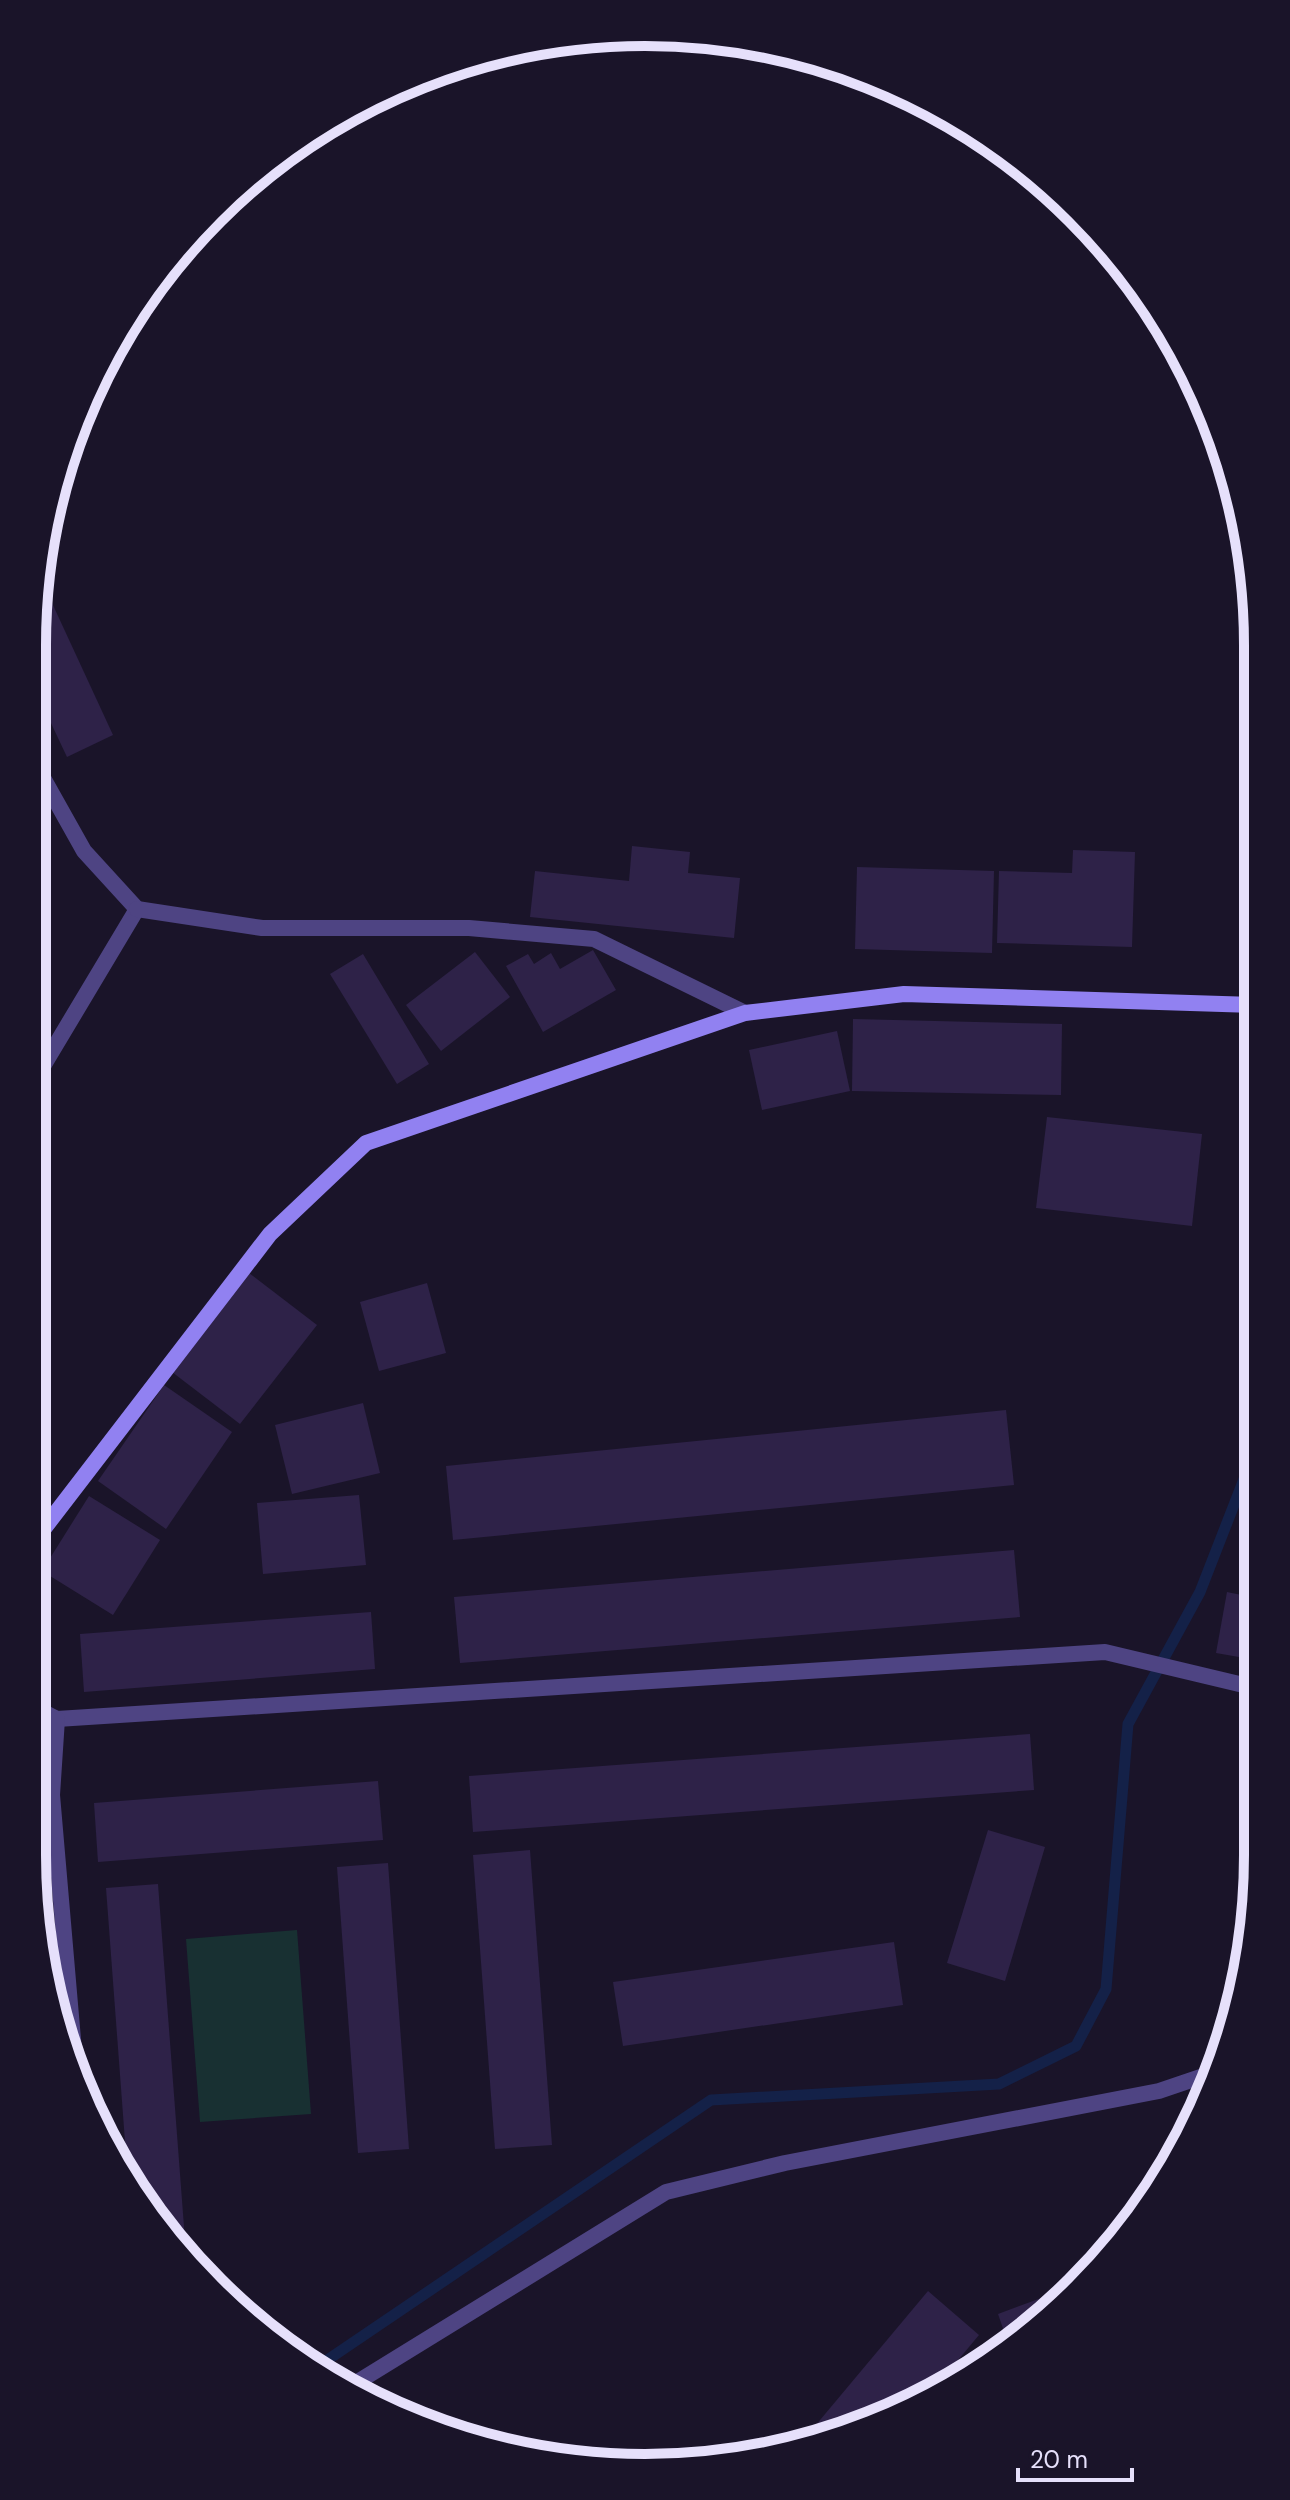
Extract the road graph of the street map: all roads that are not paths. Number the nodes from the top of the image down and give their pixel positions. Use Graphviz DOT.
graph roads {
  1 [pos="46,783"];
  2 [pos="137,909"];
  3 [pos="1244,1005"];
  4 [pos="745,1013"];
  5 [pos="46,1061"];
  6 [pos="46,1526"];
  7 [pos="1244,1685"];
  8 [pos="46,1713"];
  9 [pos="57,1719"];
  10 [pos="72,2030"];
  11 [pos="1201,2077"];
  12 [pos="359,2381"];
  1 -- 2 [label="street"];
  2 -- 4 [label="street"];
  2 -- 5 [label="street"];
  3 -- 4 [label="main road"];
  4 -- 6 [label="main road"];
  7 -- 9 [label="street"];
  8 -- 9 [label="street"];
  9 -- 10 [label="street"];
  11 -- 12 [label="street"];
}
